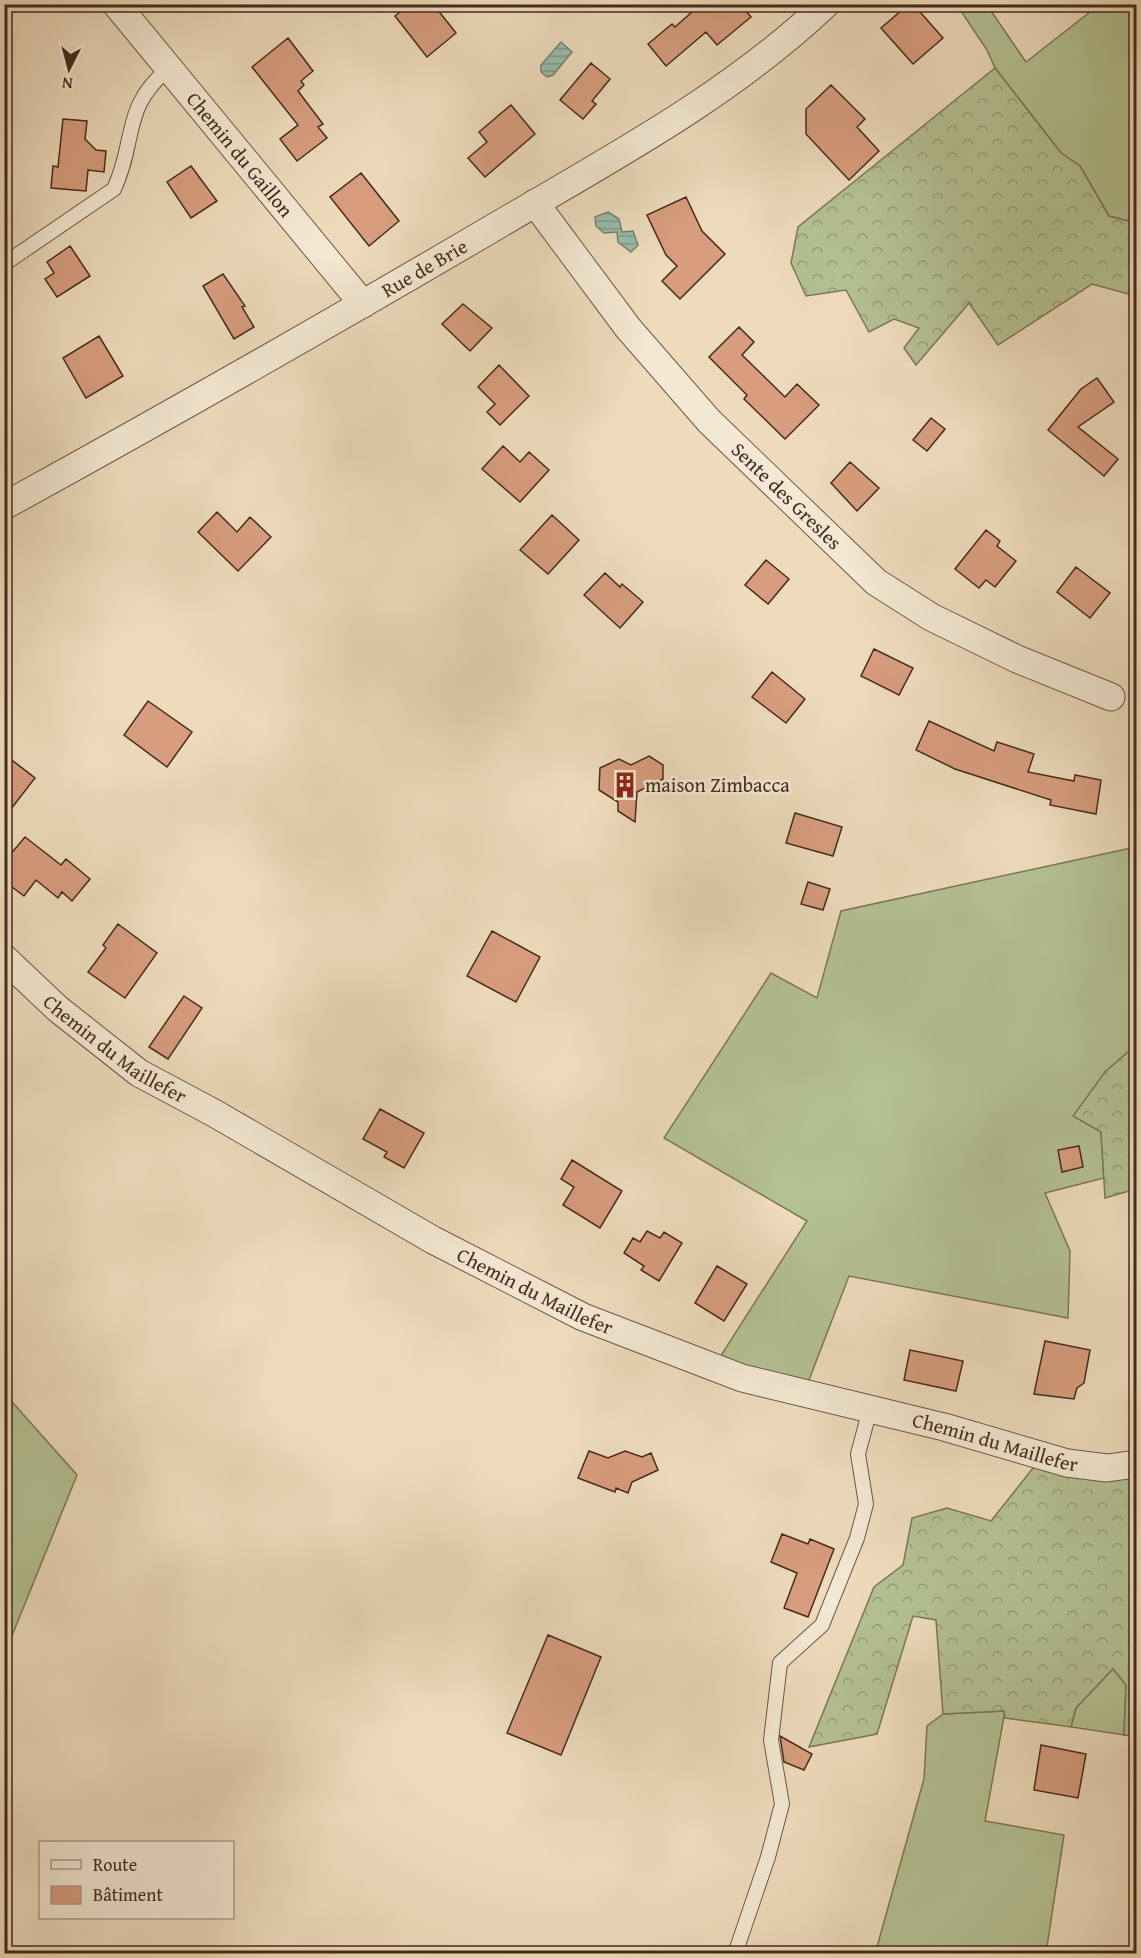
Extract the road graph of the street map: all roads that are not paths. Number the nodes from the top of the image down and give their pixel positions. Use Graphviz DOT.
graph roads {
  1 [pos="116,4"];
  2 [pos="826,4"];
  3 [pos="169,68"];
  4 [pos="535,203"];
  5 [pos="4,264"];
  6 [pos="363,304"];
  7 [pos="4,506"];
  8 [pos="1111,697"];
  9 [pos="4,958"];
  10 [pos="870,1409"];
  11 [pos="1137,1464"];
  12 [pos="735,1953"];
  1 -- 3 [label="street, Chemin du Gaillon"];
  2 -- 4 [label="street, Rue de Brie"];
  3 -- 5 [label="lane"];
  3 -- 6 [label="street, Chemin du Gaillon"];
  4 -- 6 [label="street, Rue de Brie"];
  4 -- 8 [label="street, Sente des Gresles"];
  6 -- 7 [label="street, Rue de Brie"];
  9 -- 10 [label="street, Chemin du Maillefer"];
  10 -- 11 [label="street, Chemin du Maillefer"];
  10 -- 12 [label="lane"];
}
